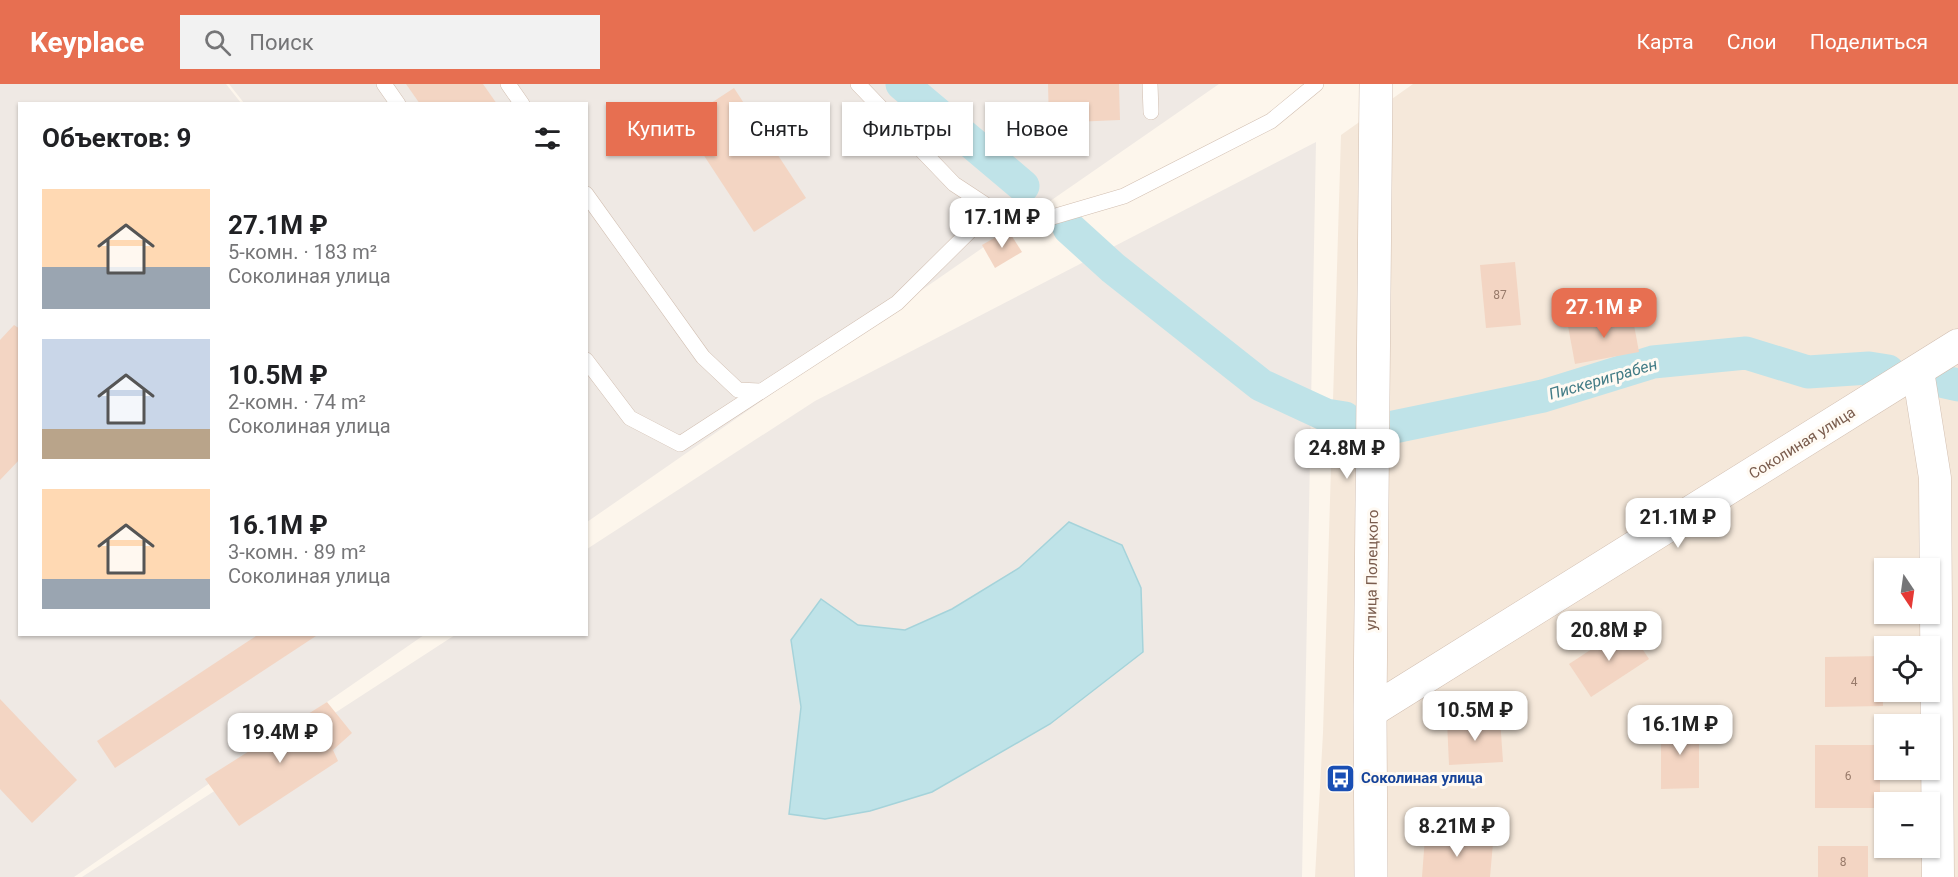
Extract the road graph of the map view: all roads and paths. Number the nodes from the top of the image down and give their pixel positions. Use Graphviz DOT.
graph roads {
  1 [pos="384,84"];
  2 [pos="508,84"];
  3 [pos="858,84"];
  4 [pos="1150,84"];
  5 [pos="1316,84"];
  6 [pos="1376,84"];
  7 [pos="397,102"];
  8 [pos="521,102"];
  9 [pos="1151,112"];
  10 [pos="588,197"];
  11 [pos="992,209"];
  12 [pos="1958,345"];
  13 [pos="588,363"];
  14 [pos="1918,370"];
  15 [pos="759,392"];
  16 [pos="1370,712"];
  17 [pos="1371,877"];
  18 [pos="1938,877"];
  1 -- 7 [label="lane"];
  2 -- 8 [label="lane"];
  3 -- 11 [label="lane"];
  4 -- 9 [label="lane"];
  5 -- 11 [label="lane"];
  6 -- 16 [label="street, улица Полецкого"];
  10 -- 15 [label="lane"];
  11 -- 15 [label="lane"];
  12 -- 14 [label="street, Соколиная улица"];
  13 -- 15 [label="lane"];
  14 -- 16 [label="street, Соколиная улица"];
  14 -- 18 [label="street"];
  16 -- 17 [label="street, улица Полецкого"];
}
